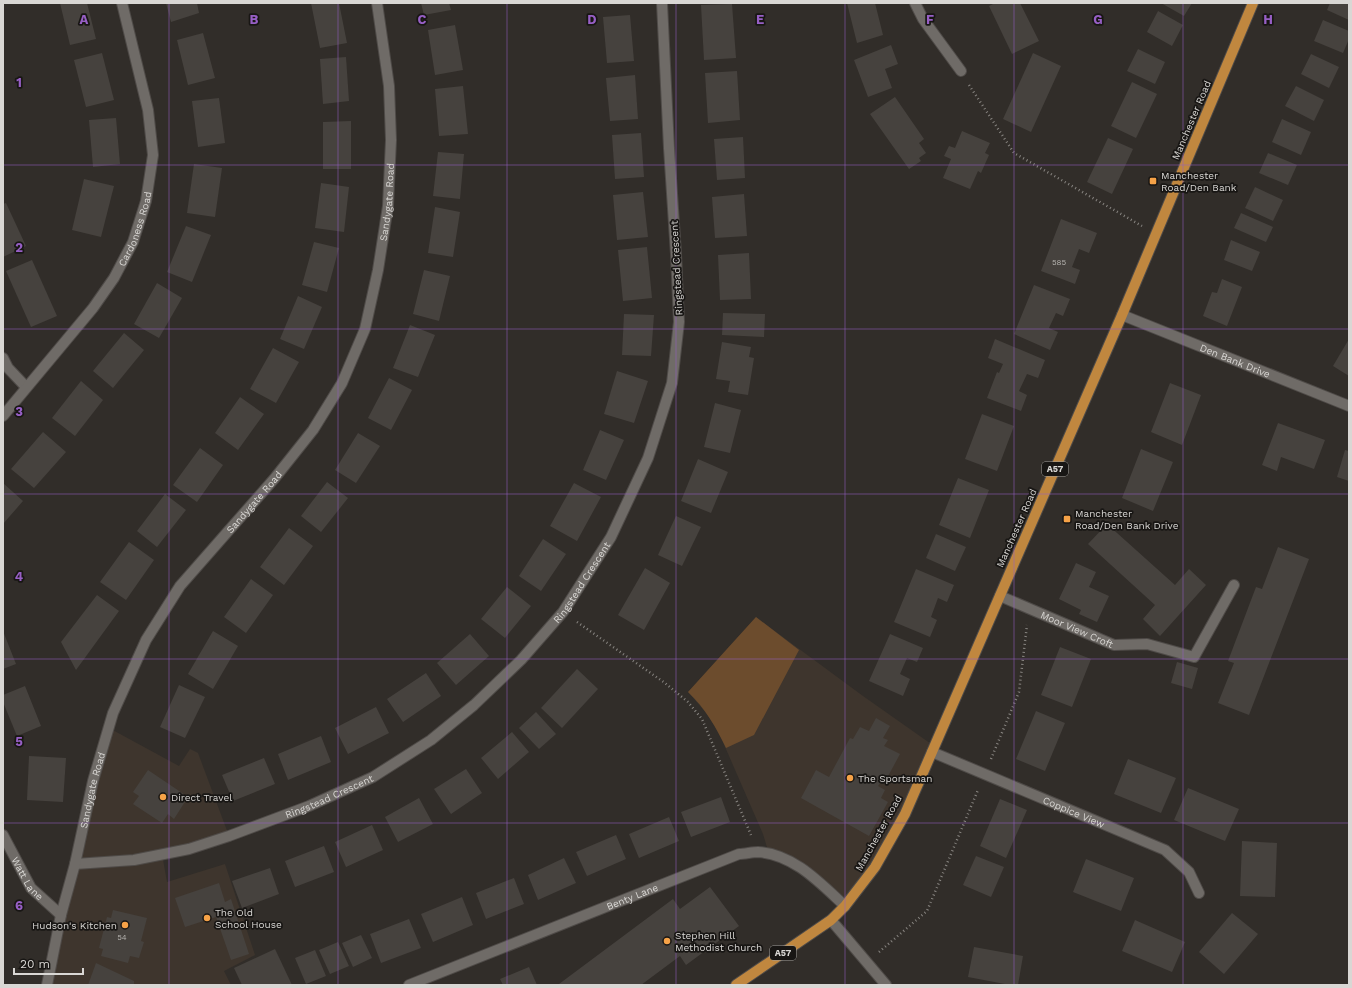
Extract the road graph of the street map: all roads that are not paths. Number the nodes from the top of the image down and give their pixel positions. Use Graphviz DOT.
graph roads {
  1 [pos="122,3"];
  2 [pos="377,3"];
  3 [pos="662,3"];
  4 [pos="915,3"];
  5 [pos="1253,3"];
  6 [pos="961,72"];
  7 [pos="1122,315"];
  8 [pos="3,358"];
  9 [pos="26,388"];
  10 [pos="1349,406"];
  11 [pos="3,416"];
  12 [pos="1234,585"];
  13 [pos="1000,596"];
  14 [pos="932,752"];
  15 [pos="3,835"];
  16 [pos="75,864"];
  17 [pos="1199,893"];
  18 [pos="845,906"];
  19 [pos="61,914"];
  20 [pos="831,920"];
  21 [pos="46,985"];
  22 [pos="409,985"];
  23 [pos="736,985"];
  24 [pos="886,985"];
  1 -- 9 [label="street, Cardoness Road"];
  2 -- 16 [label="street, Sandygate Road"];
  3 -- 16 [label="street, Ringstead Crescent"];
  4 -- 6 [label="street"];
  5 -- 7 [label="main road, Manchester Road / A57"];
  7 -- 10 [label="street, Den Bank Drive"];
  7 -- 13 [label="main road, Manchester Road / A57"];
  8 -- 9 [label="street"];
  9 -- 11 [label="street, Cardoness Road"];
  12 -- 13 [label="street, Moor View Croft"];
  13 -- 14 [label="main road, Manchester Road / A57"];
  14 -- 17 [label="street, Coppice View"];
  14 -- 18 [label="main road, Manchester Road / A57"];
  15 -- 19 [label="street, Watt Lane"];
  16 -- 19 [label="street, Sandygate Road"];
  18 -- 20 [label="main road, Manchester Road / A57"];
  18 -- 22 [label="street, Benty Lane"];
  19 -- 21 [label="street, Sandygate Road"];
  20 -- 23 [label="main road, Manchester Road / A57"];
  20 -- 24 [label="street"];
}
